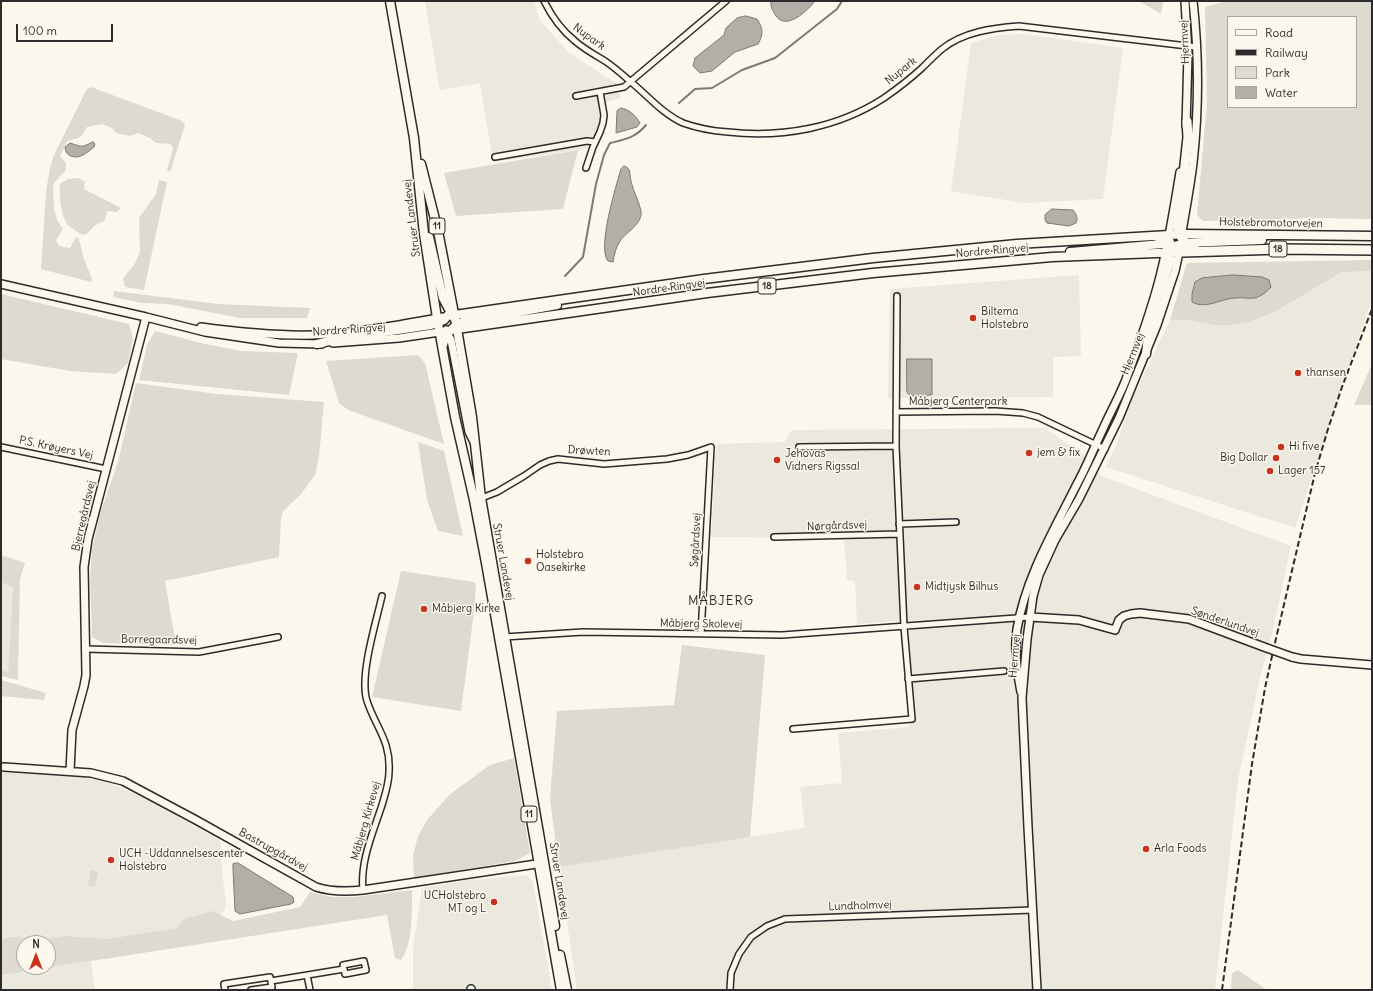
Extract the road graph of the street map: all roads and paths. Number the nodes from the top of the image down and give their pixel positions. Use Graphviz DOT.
graph roads {
  1 [pos="390,1"];
  2 [pos="544,1"];
  3 [pos="726,1"];
  4 [pos="1185,1"];
  5 [pos="1193,1"];
  6 [pos="1188,46"];
  7 [pos="1196,47"];
  8 [pos="631,82"];
  9 [pos="600,92"];
  10 [pos="576,96"];
  11 [pos="1187,121"];
  12 [pos="414,138"];
  13 [pos="595,142"];
  14 [pos="495,157"];
  15 [pos="586,168"];
  16 [pos="422,213"];
  17 [pos="1169,235"];
  18 [pos="1150,236"];
  19 [pos="1372,236"];
  20 [pos="1177,245"];
  21 [pos="1372,250"];
  22 [pos="1,284"];
  23 [pos="897,296"];
  24 [pos="146,317"];
  25 [pos="450,322"];
  26 [pos="171,323"];
  27 [pos="317,344"];
  28 [pos="1146,354"];
  29 [pos="896,412"];
  30 [pos="1095,444"];
  31 [pos="896,446"];
  32 [pos="1,447"];
  33 [pos="711,447"];
  34 [pos="799,447"];
  35 [pos="1105,449"];
  36 [pos="106,469"];
  37 [pos="478,499"];
  38 [pos="956,522"];
  39 [pos="899,524"];
  40 [pos="900,534"];
  41 [pos="774,537"];
  42 [pos="382,596"];
  43 [pos="1020,617"];
  44 [pos="1030,617"];
  45 [pos="904,627"];
  46 [pos="701,634"];
  47 [pos="278,637"];
  48 [pos="502,637"];
  49 [pos="86,649"];
  50 [pos="1372,665"];
  51 [pos="1004,671"];
  52 [pos="908,679"];
  53 [pos="1022,698"];
  54 [pos="793,729"];
  55 [pos="2,767"];
  56 [pos="70,772"];
  57 [pos="541,863"];
  58 [pos="363,890"];
  59 [pos="1033,910"];
  60 [pos="344,969"];
  61 [pos="307,975"];
  62 [pos="271,981"];
  63 [pos="224,990"];
  64 [pos="252,990"];
  65 [pos="310,990"];
  66 [pos="561,990"];
  67 [pos="567,990"];
  68 [pos="730,990"];
  69 [pos="1037,990"];
  1 -- 12 [label="main road, Struer Landevej / 11"];
  2 -- 8 [label="street, Nupark"];
  3 -- 8 [label="street"];
  4 -- 6 [label="street, Hjermvej"];
  5 -- 7 [label="street, Hjermvej"];
  6 -- 7 [label="street, Nupark"];
  6 -- 8 [label="street, Nupark"];
  6 -- 11 [label="street, Hjermvej"];
  7 -- 20 [label="street, Hjermvej"];
  8 -- 9 [label="street"];
  9 -- 10 [label="street"];
  9 -- 13 [label="street"];
  11 -- 17 [label="street, Hjermvej"];
  11 -- 20 [label="highway"];
  12 -- 16 [label="main road, Struer Landevej / 11"];
  12 -- 25 [label="main road, Struer Landevej / 11"];
  13 -- 14 [label="street"];
  13 -- 15 [label="street"];
  16 -- 25 [label="main road"];
  16 -- 25 [label="main road, Struer Landevej / 11"];
  17 -- 18 [label="main road, Nordre Ringvej / 18"];
  17 -- 20 [label="main road, 18"];
  18 -- 20 [label="main road"];
  18 -- 25 [label="main road, Nordre Ringvej / 18"];
  19 -- 20 [label="main road, Holstebromotorvejen"];
  20 -- 21 [label="highway, 18"];
  20 -- 25 [label="main road, Nordre Ringvej / 18"];
  20 -- 28 [label="main road"];
  20 -- 30 [label="street, Hjermvej"];
  22 -- 24 [label="street, Nordre Ringvej"];
  23 -- 29 [label="street, Måbjerg Centerpark"];
  24 -- 26 [label="street, Nordre Ringvej"];
  24 -- 36 [label="street, Bjerregårdsvej"];
  25 -- 26 [label="street, Nordre Ringvej"];
  25 -- 27 [label="main road"];
  25 -- 37 [label="main road, Struer Landevej / 11"];
  25 -- 37 [label="main road, Struer Landevej / 11"];
  26 -- 27 [label="street, Nordre Ringvej"];
  28 -- 35 [label="street, Hjermvej"];
  29 -- 30 [label="street, Måbjerg Centerpark"];
  29 -- 31 [label="street"];
  30 -- 35 [label="street, Måbjerg Centerpark"];
  30 -- 43 [label="street, Hjermvej"];
  31 -- 34 [label="street"];
  31 -- 39 [label="street"];
  32 -- 36 [label="street, P.S. Krøyers Vej"];
  33 -- 37 [label="street, Drøwten"];
  33 -- 46 [label="street, Søgårdsvej"];
  35 -- 44 [label="street, Hjermvej"];
  36 -- 49 [label="street, Bjerregårdsvej"];
  37 -- 48 [label="main road, Struer Landevej / 11"];
  38 -- 39 [label="street"];
  39 -- 40 [label="street"];
  40 -- 41 [label="street, Nørgårdsvej"];
  40 -- 45 [label="street"];
  42 -- 58 [label="street, Måbjerg Kirkevej"];
  43 -- 44 [label="street, Måbjerg Skolevej"];
  43 -- 45 [label="street, Måbjerg Skolevej"];
  43 -- 53 [label="street, Hjermvej"];
  44 -- 50 [label="street, Sønderlundvej, bridge"];
  44 -- 53 [label="street, Hjermvej"];
  45 -- 46 [label="street, Måbjerg Skolevej"];
  45 -- 52 [label="street"];
  46 -- 48 [label="street, Måbjerg Skolevej"];
  47 -- 49 [label="street, Borregaardsvej"];
  48 -- 57 [label="main road, Struer Landevej / 11"];
  49 -- 56 [label="street, Bjerregårdsvej"];
  51 -- 52 [label="street"];
  52 -- 54 [label="street"];
  53 -- 59 [label="street, Hjermvej"];
  55 -- 56 [label="street, Bastrupgårdvej"];
  56 -- 58 [label="street, Bastrupgårdvej"];
  57 -- 58 [label="street, Bastrupgårdvej"];
  57 -- 66 [label="main road, Struer Landevej / 11"];
  57 -- 67 [label="main road, Struer Landevej / 11"];
  59 -- 68 [label="street, Lundholmvej"];
  59 -- 69 [label="street, Hjermvej"];
  60 -- 61 [label="street"];
  61 -- 62 [label="street"];
  61 -- 65 [label="street"];
  62 -- 63 [label="street"];
  62 -- 64 [label="street"];
}
